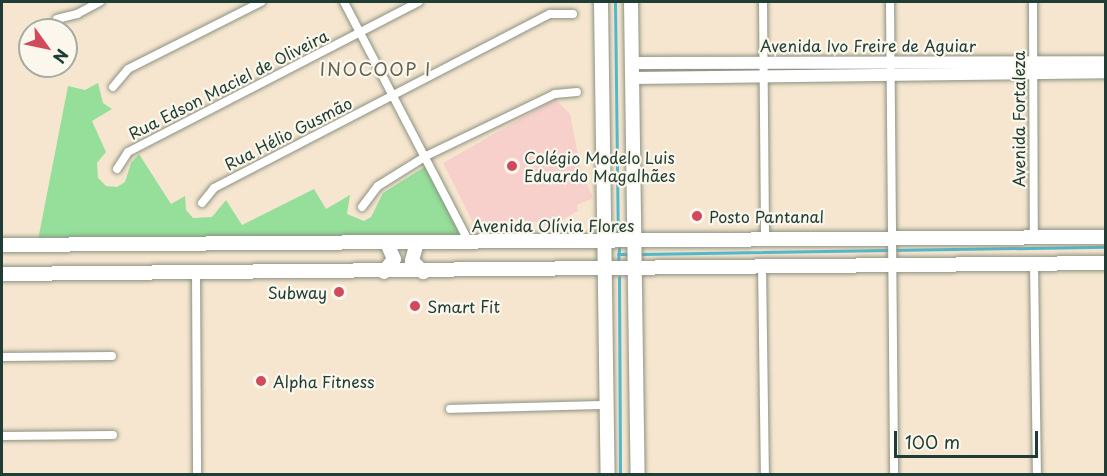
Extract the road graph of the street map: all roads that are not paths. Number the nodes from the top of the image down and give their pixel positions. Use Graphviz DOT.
graph roads {
  1 [pos="100,2"];
  2 [pos="261,2"];
  3 [pos="344,2"];
  4 [pos="419,2"];
  5 [pos="601,2"];
  6 [pos="631,2"];
  7 [pos="763,2"];
  8 [pos="890,2"];
  9 [pos="1033,2"];
  10 [pos="573,14"];
  11 [pos="61,18"];
  12 [pos="360,32"];
  13 [pos="764,61"];
  14 [pos="891,61"];
  15 [pos="1033,61"];
  16 [pos="1106,62"];
  17 [pos="632,63"];
  18 [pos="1106,72"];
  19 [pos="892,75"];
  20 [pos="1033,75"];
  21 [pos="764,77"];
  22 [pos="632,78"];
  23 [pos="113,87"];
  24 [pos="577,92"];
  25 [pos="394,95"];
  26 [pos="426,156"];
  27 [pos="117,169"];
  28 [pos="202,203"];
  29 [pos="362,207"];
  30 [pos="1034,236"];
  31 [pos="1106,237"];
  32 [pos="891,239"];
  33 [pos="765,240"];
  34 [pos="633,241"];
  35 [pos="417,242"];
  36 [pos="469,242"];
  37 [pos="603,242"];
  38 [pos="387,243"];
  39 [pos="2,245"];
  40 [pos="1034,264"];
  41 [pos="1106,264"];
  42 [pos="891,266"];
  43 [pos="762,267"];
  44 [pos="634,268"];
  45 [pos="604,269"];
  46 [pos="196,272"];
  47 [pos="384,272"];
  48 [pos="423,272"];
  49 [pos="2,274"];
  50 [pos="112,356"];
  51 [pos="2,357"];
  52 [pos="607,405"];
  53 [pos="450,409"];
  54 [pos="113,435"];
  55 [pos="2,436"];
  56 [pos="197,474"];
  57 [pos="608,474"];
  58 [pos="638,474"];
  59 [pos="765,474"];
  60 [pos="894,474"];
  61 [pos="1037,474"];
  1 -- 11 [label="street"];
  2 -- 23 [label="street"];
  3 -- 12 [label="street"];
  4 -- 12 [label="street, Rua Edson Maciel de Oliveira"];
  5 -- 37 [label="main road"];
  6 -- 17 [label="main road"];
  7 -- 13 [label="street"];
  8 -- 14 [label="street"];
  9 -- 15 [label="street, Avenida Fortaleza"];
  10 -- 25 [label="street, Rua Hélio Gusmão"];
  12 -- 25 [label="street"];
  12 -- 27 [label="street, Rua Edson Maciel de Oliveira"];
  13 -- 14 [label="street, Avenida Ivo Freire de Aguiar"];
  13 -- 17 [label="street, Avenida Ivo Freire de Aguiar"];
  13 -- 21 [label="street"];
  14 -- 15 [label="street, Avenida Ivo Freire de Aguiar"];
  14 -- 19 [label="street"];
  15 -- 16 [label="street, Avenida Ivo Freire de Aguiar"];
  15 -- 20 [label="street, Avenida Fortaleza"];
  17 -- 22 [label="main road"];
  18 -- 20 [label="street, Avenida Ivo Freire de Aguiar"];
  19 -- 20 [label="street, Avenida Ivo Freire de Aguiar"];
  19 -- 21 [label="street, Avenida Ivo Freire de Aguiar"];
  19 -- 32 [label="street"];
  20 -- 30 [label="street, Avenida Fortaleza"];
  21 -- 22 [label="street, Avenida Ivo Freire de Aguiar"];
  21 -- 33 [label="street"];
  22 -- 34 [label="main road"];
  24 -- 26 [label="street"];
  25 -- 26 [label="street"];
  25 -- 28 [label="street, Rua Hélio Gusmão"];
  26 -- 29 [label="street"];
  26 -- 36 [label="street"];
  30 -- 31 [label="main road, Avenida Olívia Flores"];
  30 -- 32 [label="main road, Avenida Olívia Flores"];
  32 -- 33 [label="main road, Avenida Olívia Flores"];
  32 -- 42 [label="street"];
  33 -- 34 [label="main road, Avenida Olívia Flores"];
  34 -- 37 [label="main road, Avenida Olívia Flores"];
  34 -- 44 [label="main road"];
  35 -- 36 [label="main road, Avenida Olívia Flores"];
  35 -- 38 [label="main road, Avenida Olívia Flores"];
  35 -- 48 [label="main road"];
  36 -- 37 [label="main road, Avenida Olívia Flores"];
  37 -- 45 [label="main road"];
  38 -- 39 [label="main road, Avenida Olívia Flores"];
  38 -- 47 [label="main road"];
  40 -- 41 [label="main road"];
  40 -- 42 [label="main road"];
  40 -- 61 [label="street"];
  42 -- 43 [label="main road"];
  42 -- 60 [label="street"];
  43 -- 44 [label="main road"];
  43 -- 59 [label="street"];
  44 -- 45 [label="main road"];
  44 -- 58 [label="main road"];
  45 -- 48 [label="main road"];
  45 -- 52 [label="main road"];
  46 -- 47 [label="main road"];
  46 -- 49 [label="main road"];
  46 -- 56 [label="street"];
  47 -- 48 [label="main road"];
  50 -- 51 [label="street"];
  52 -- 53 [label="street"];
  52 -- 57 [label="main road"];
  54 -- 55 [label="street"];
}
